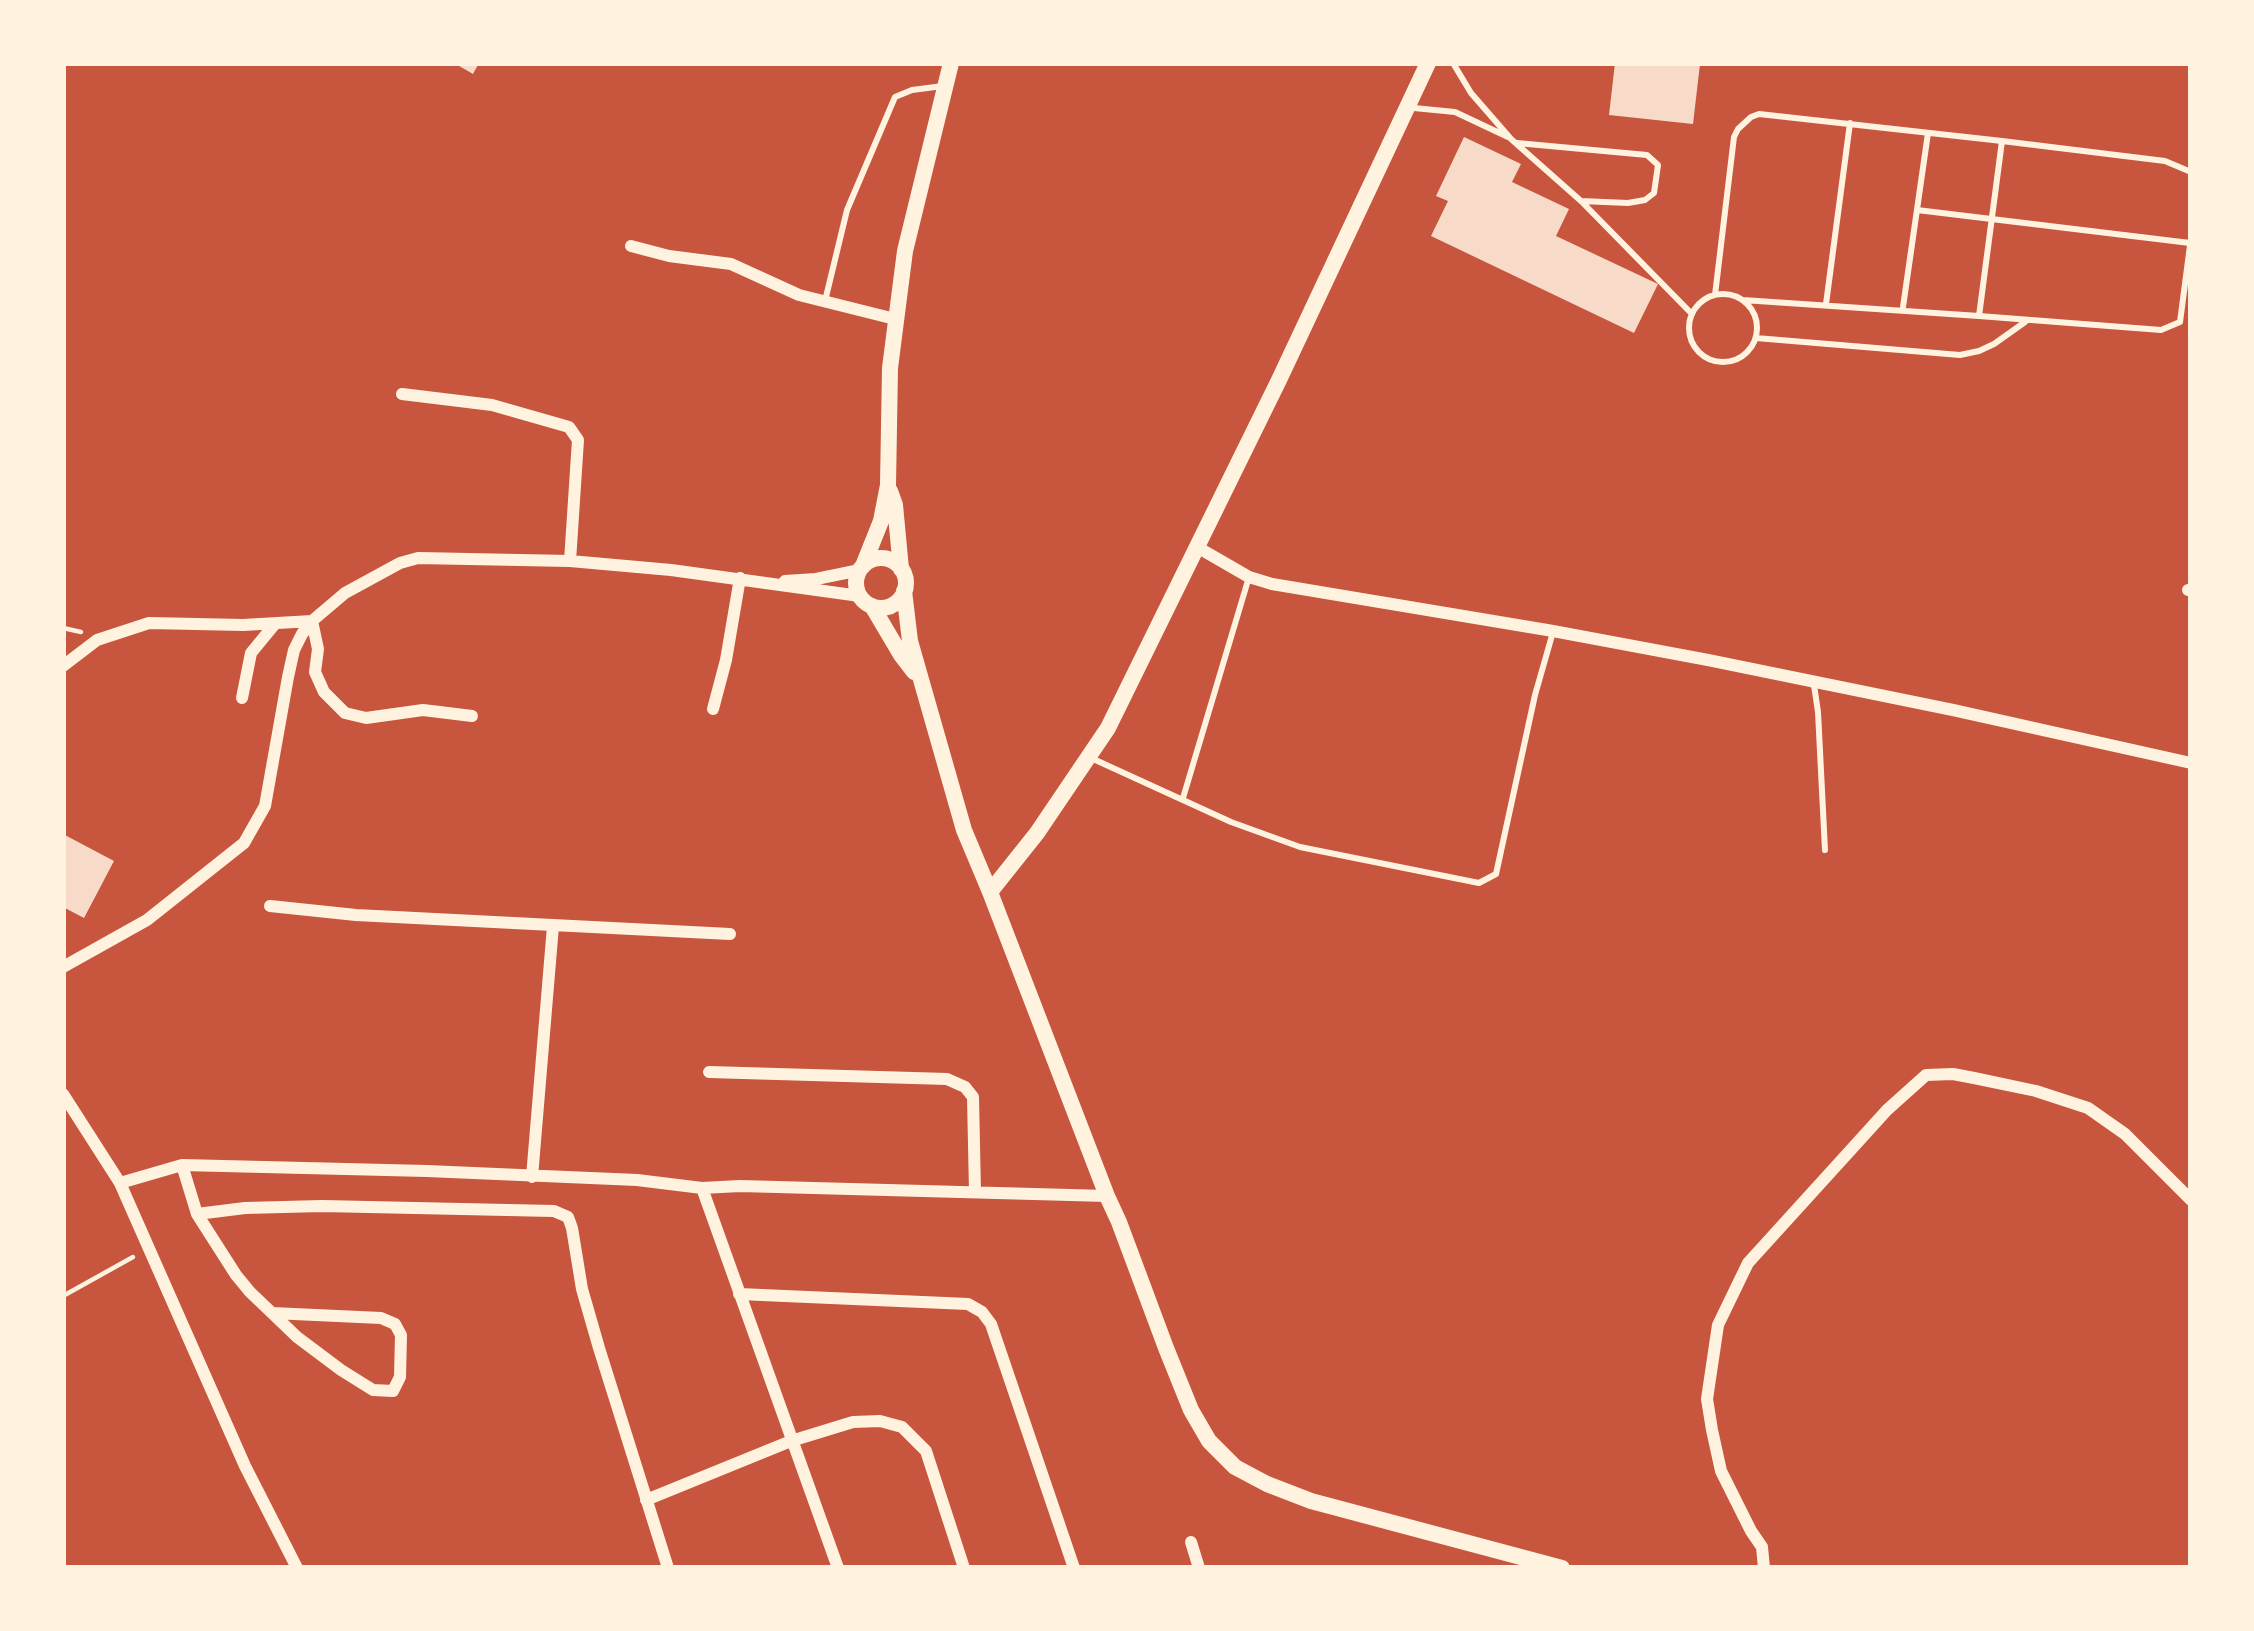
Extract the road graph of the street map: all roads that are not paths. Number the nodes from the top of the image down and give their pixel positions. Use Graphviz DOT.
graph roads {
  1 [pos="951,63"];
  2 [pos="1428,63"];
  3 [pos="1453,63"];
  4 [pos="945,86"];
  5 [pos="1408,107"];
  6 [pos="1850,123"];
  7 [pos="1928,133"];
  8 [pos="1514,141"];
  9 [pos="2002,141"];
  10 [pos="2191,172"];
  11 [pos="1581,201"];
  12 [pos="1917,210"];
  13 [pos="1992,220"];
  14 [pos="2191,241"];
  15 [pos="631,246"];
  16 [pos="1714,295"];
  17 [pos="1743,300"];
  18 [pos="825,302"];
  19 [pos="1826,304"];
  20 [pos="1903,309"];
  21 [pos="1692,314"];
  22 [pos="1978,316"];
  23 [pos="895,319"];
  24 [pos="2028,320"];
  25 [pos="1756,338"];
  26 [pos="402,394"];
  27 [pos="888,484"];
  28 [pos="1197,547"];
  29 [pos="570,561"];
  30 [pos="861,568"];
  31 [pos="901,569"];
  32 [pos="1249,577"];
  33 [pos="740,578"];
  34 [pos="772,582"];
  35 [pos="904,591"];
  36 [pos="866,601"];
  37 [pos="312,621"];
  38 [pos="274,625"];
  39 [pos="1553,631"];
  40 [pos="63,667"];
  41 [pos="919,677"];
  42 [pos="1813,681"];
  43 [pos="242,698"];
  44 [pos="713,709"];
  45 [pos="472,716"];
  46 [pos="1088,757"];
  47 [pos="2191,763"];
  48 [pos="1183,798"];
  49 [pos="1825,850"];
  50 [pos="990,892"];
  51 [pos="270,906"];
  52 [pos="553,926"];
  53 [pos="730,934"];
  54 [pos="63,968"];
  55 [pos="709,1072"];
  56 [pos="63,1094"];
  57 [pos="182,1165"];
  58 [pos="532,1177"];
  59 [pos="120,1183"];
  60 [pos="702,1188"];
  61 [pos="975,1192"];
  62 [pos="1107,1196"];
  63 [pos="2191,1200"];
  64 [pos="197,1214"];
  65 [pos="739,1294"];
  66 [pos="272,1313"];
  67 [pos="791,1441"];
  68 [pos="646,1500"];
  69 [pos="1191,1542"];
  70 [pos="297,1568"];
  71 [pos="668,1568"];
  72 [pos="838,1568"];
  73 [pos="964,1568"];
  74 [pos="1074,1568"];
  75 [pos="1199,1568"];
  76 [pos="1562,1568"];
  77 [pos="1764,1568"];
  1 -- 4 [label="street"];
  2 -- 5 [label="street"];
  3 -- 8 [label="lane"];
  4 -- 18 [label="lane"];
  4 -- 23 [label="street"];
  5 -- 8 [label="lane"];
  5 -- 28 [label="street"];
  6 -- 7 [label="lane"];
  6 -- 16 [label="lane"];
  6 -- 19 [label="lane"];
  7 -- 9 [label="lane"];
  7 -- 12 [label="lane"];
  8 -- 11 [label="lane"];
  8 -- 11 [label="lane"];
  9 -- 10 [label="lane"];
  9 -- 13 [label="lane"];
  11 -- 21 [label="lane"];
  12 -- 13 [label="lane"];
  12 -- 20 [label="lane"];
  13 -- 14 [label="lane"];
  13 -- 22 [label="lane"];
  14 -- 24 [label="lane"];
  15 -- 18 [label="street"];
  16 -- 17 [label="lane"];
  16 -- 21 [label="lane"];
  17 -- 19 [label="lane"];
  17 -- 25 [label="lane"];
  18 -- 23 [label="street"];
  19 -- 20 [label="lane"];
  20 -- 22 [label="lane"];
  21 -- 25 [label="lane"];
  22 -- 24 [label="lane"];
  23 -- 27 [label="street"];
  24 -- 25 [label="lane"];
  26 -- 29 [label="street"];
  27 -- 30 [label="street"];
  27 -- 31 [label="street"];
  28 -- 32 [label="street"];
  28 -- 46 [label="street"];
  29 -- 33 [label="street"];
  29 -- 37 [label="street"];
  30 -- 31 [label="street"];
  30 -- 34 [label="street"];
  30 -- 36 [label="street"];
  31 -- 35 [label="street"];
  32 -- 39 [label="street"];
  32 -- 48 [label="lane"];
  33 -- 34 [label="street"];
  33 -- 44 [label="street"];
  34 -- 36 [label="street"];
  35 -- 36 [label="street"];
  35 -- 41 [label="street"];
  36 -- 41 [label="street"];
  37 -- 38 [label="street"];
  37 -- 45 [label="street"];
  37 -- 54 [label="street"];
  38 -- 40 [label="street"];
  38 -- 43 [label="street"];
  39 -- 42 [label="street"];
  39 -- 48 [label="lane"];
  41 -- 50 [label="street"];
  42 -- 47 [label="street"];
  42 -- 49 [label="lane"];
  46 -- 48 [label="lane"];
  46 -- 50 [label="street"];
  50 -- 62 [label="street"];
  51 -- 52 [label="street"];
  52 -- 53 [label="street"];
  52 -- 58 [label="street"];
  55 -- 61 [label="street"];
  56 -- 59 [label="street"];
  57 -- 58 [label="street"];
  57 -- 59 [label="street"];
  57 -- 64 [label="street"];
  58 -- 60 [label="street"];
  59 -- 70 [label="street"];
  60 -- 61 [label="street"];
  60 -- 65 [label="street"];
  61 -- 62 [label="street"];
  62 -- 76 [label="street"];
  63 -- 77 [label="street"];
  64 -- 66 [label="street"];
  64 -- 68 [label="street"];
  65 -- 67 [label="street"];
  65 -- 74 [label="street"];
  66 -- 66 [label="street"];
  67 -- 68 [label="street"];
  67 -- 72 [label="street"];
  67 -- 73 [label="street"];
  68 -- 71 [label="street"];
  69 -- 75 [label="street"];
}
